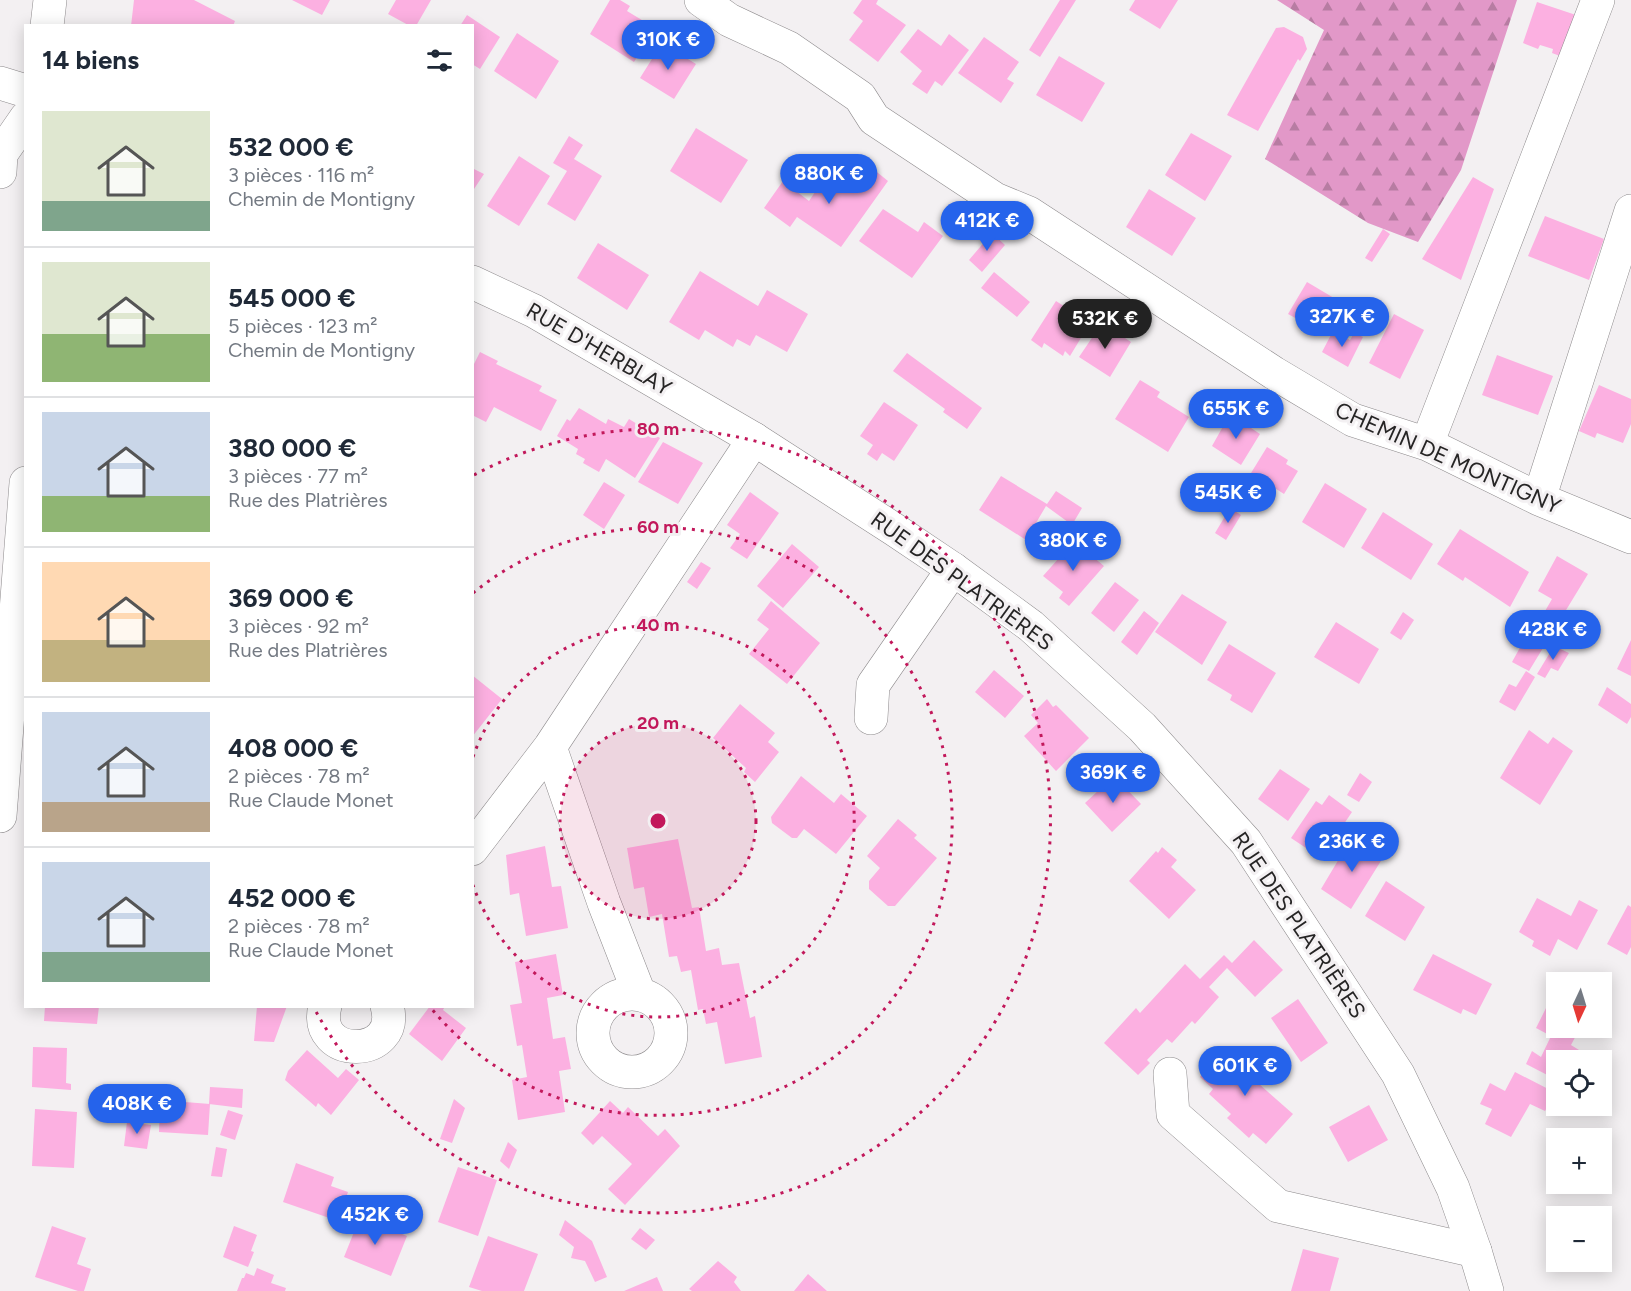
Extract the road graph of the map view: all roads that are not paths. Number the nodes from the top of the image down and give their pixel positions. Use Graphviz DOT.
graph roads {
  1 [pos="50,0"];
  2 [pos="701,0"];
  3 [pos="1598,0"];
  4 [pos="48,24"];
  5 [pos="0,83"];
  6 [pos="24,90"];
  7 [pos="24,121"];
  8 [pos="0,172"];
  9 [pos="1631,211"];
  10 [pos="474,283"];
  11 [pos="754,439"];
  12 [pos="1427,444"];
  13 [pos="1539,499"];
  14 [pos="24,534"];
  15 [pos="1631,537"];
  16 [pos="953,569"];
  17 [pos="871,718"];
  18 [pos="16,740"];
  19 [pos="550,747"];
  20 [pos="0,816"];
  21 [pos="474,846"];
  22 [pos="639,993"];
  23 [pos="324,1008"];
  24 [pos="387,1008"];
  25 [pos="1170,1074"];
  26 [pos="1475,1251"];
  27 [pos="1486,1291"];
  1 -- 4 [label="street"];
  2 -- 12 [label="street, CHEMIN DE MONTIGNY"];
  3 -- 12 [label="street"];
  5 -- 6 [label="street"];
  7 -- 8 [label="street"];
  9 -- 13 [label="street"];
  10 -- 11 [label="street, RUE D'HERBLAY"];
  11 -- 16 [label="street, RUE DES PLATRIÈRES"];
  11 -- 19 [label="street"];
  12 -- 13 [label="street, CHEMIN DE MONTIGNY"];
  13 -- 15 [label="street, CHEMIN DE MONTIGNY"];
  14 -- 18 [label="street"];
  16 -- 17 [label="street"];
  16 -- 26 [label="street, RUE DES PLATRIÈRES"];
  18 -- 20 [label="street"];
  19 -- 21 [label="street"];
  19 -- 22 [label="street"];
  23 -- 24 [label="street"];
  25 -- 26 [label="street"];
  26 -- 27 [label="street, RUE DES PLATRIÈRES"];
}
